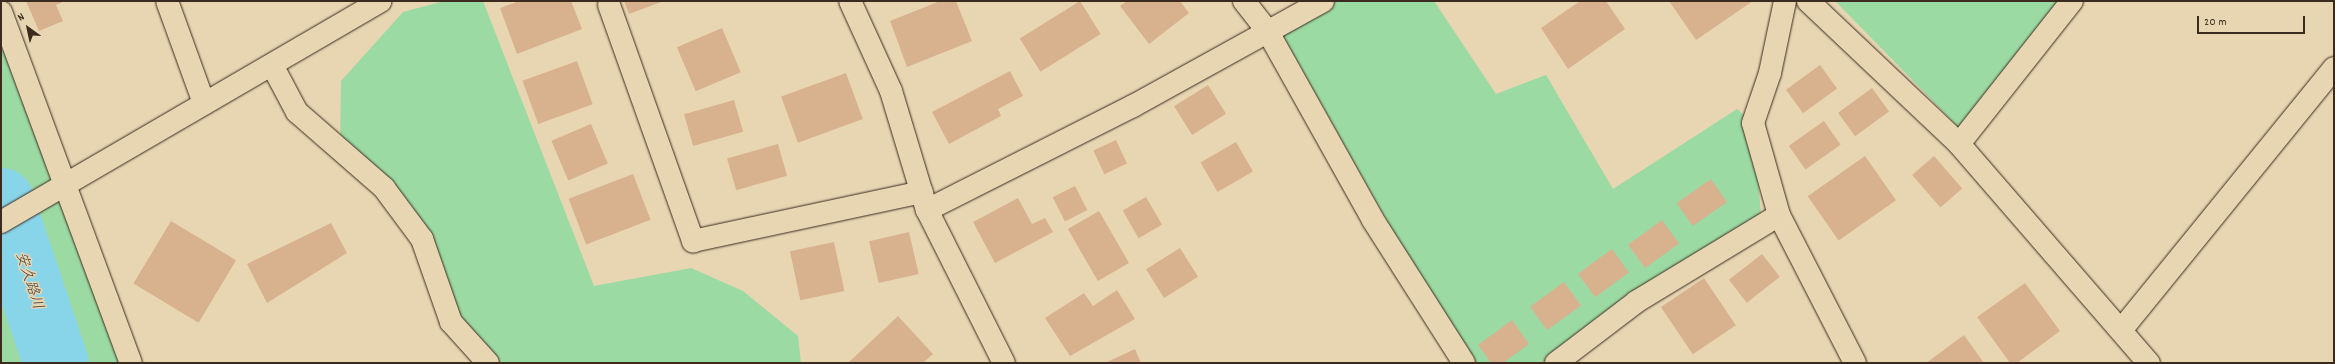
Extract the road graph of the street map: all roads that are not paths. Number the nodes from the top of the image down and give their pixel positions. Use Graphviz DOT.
graph roads {
  1 [pos="167,1"];
  2 [pos="380,1"];
  3 [pos="850,1"];
  4 [pos="1244,1"];
  5 [pos="1323,1"];
  6 [pos="1784,1"];
  7 [pos="1808,1"];
  8 [pos="2072,1"];
  9 [pos="609,5"];
  10 [pos="1,12"];
  11 [pos="1268,32"];
  12 [pos="272,65"];
  13 [pos="2334,68"];
  14 [pos="204,103"];
  15 [pos="1959,144"];
  16 [pos="62,185"];
  17 [pos="924,201"];
  18 [pos="1779,215"];
  19 [pos="1,222"];
  20 [pos="2122,330"];
  21 [pos="130,363"];
  22 [pos="488,363"];
  23 [pos="1004,363"];
  24 [pos="1464,363"];
  25 [pos="1556,363"];
  26 [pos="1854,363"];
  27 [pos="2149,363"];
  1 -- 14 [label="street"];
  2 -- 12 [label="street"];
  3 -- 17 [label="street"];
  4 -- 11 [label="street"];
  5 -- 11 [label="street"];
  6 -- 18 [label="street"];
  7 -- 15 [label="street"];
  8 -- 15 [label="street"];
  9 -- 17 [label="street"];
  10 -- 16 [label="street"];
  11 -- 17 [label="street"];
  11 -- 24 [label="street"];
  12 -- 14 [label="street"];
  12 -- 22 [label="street"];
  13 -- 20 [label="street"];
  14 -- 16 [label="street"];
  15 -- 20 [label="street"];
  16 -- 19 [label="street"];
  16 -- 21 [label="street"];
  17 -- 23 [label="street"];
  18 -- 25 [label="street"];
  18 -- 26 [label="street"];
  20 -- 27 [label="street"];
}
